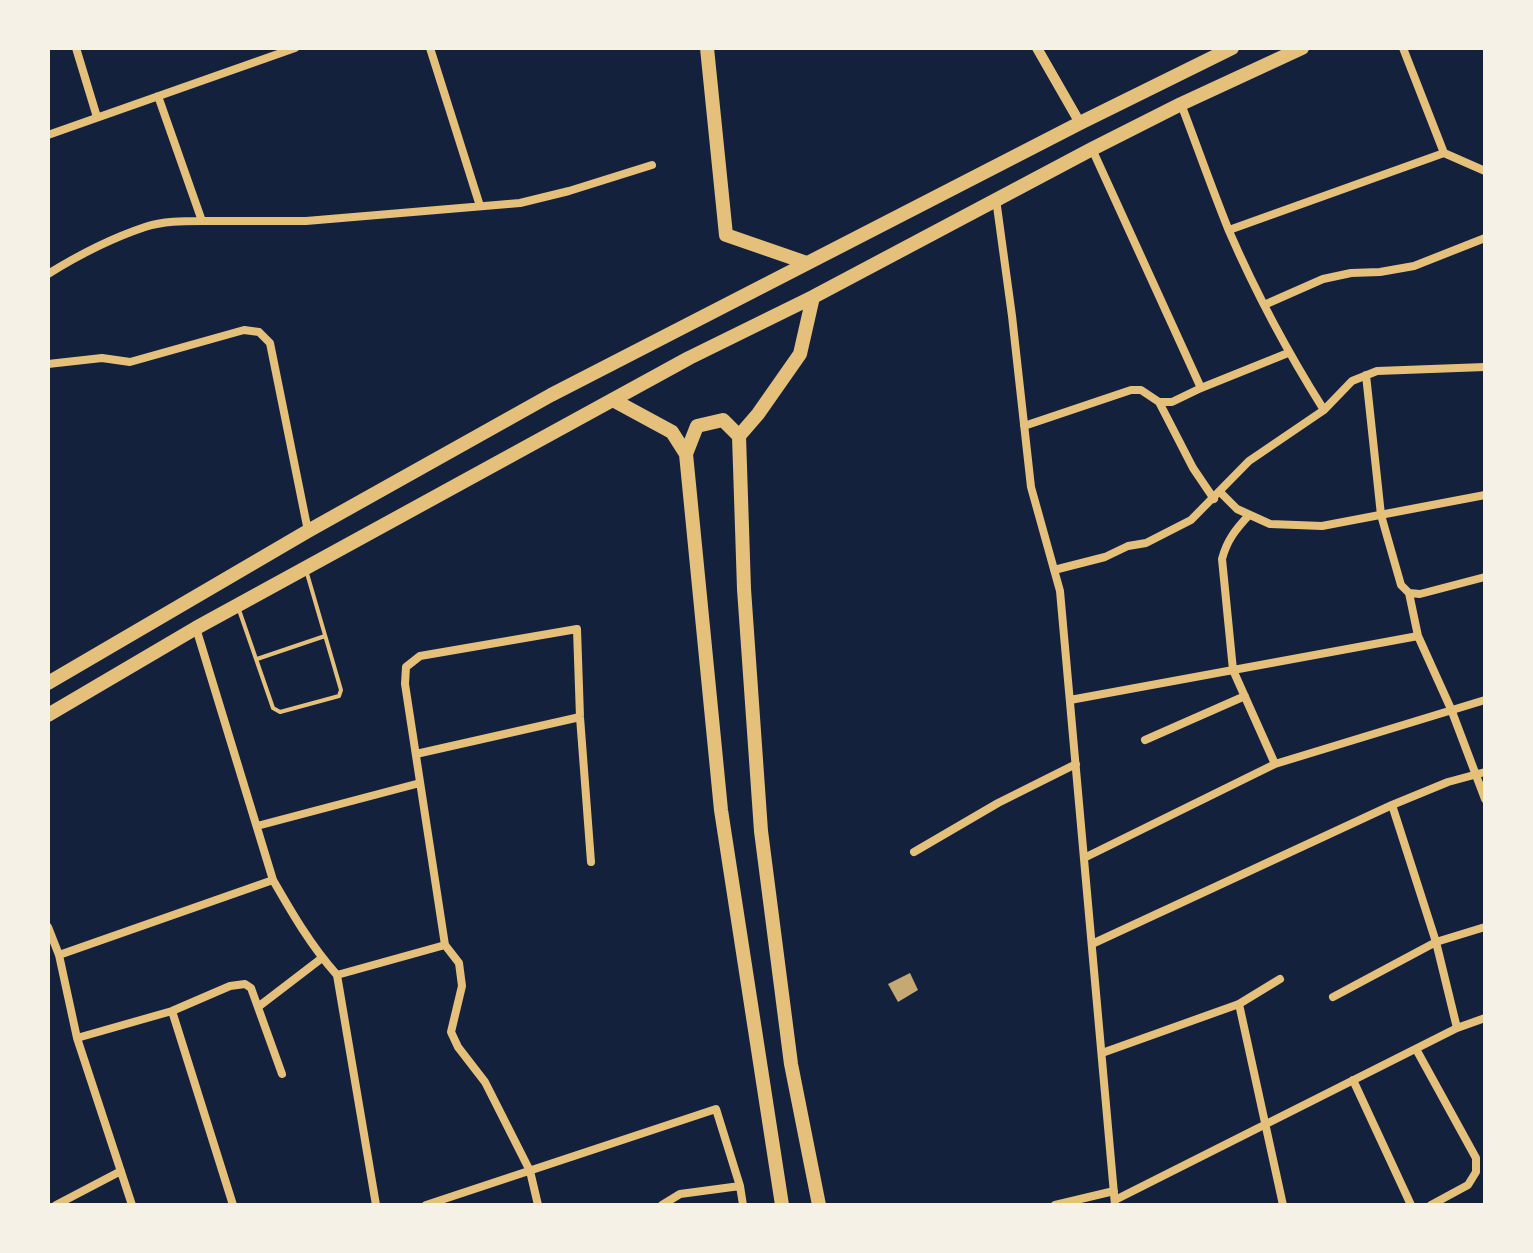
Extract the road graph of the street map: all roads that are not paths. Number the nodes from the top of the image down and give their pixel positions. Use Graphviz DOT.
graph roads {
  1 [pos="76,48"];
  2 [pos="295,48"];
  3 [pos="430,48"];
  4 [pos="707,48"];
  5 [pos="1037,48"];
  6 [pos="1302,48"];
  7 [pos="1403,48"];
  8 [pos="1224,50"];
  9 [pos="158,96"];
  10 [pos="1181,104"];
  11 [pos="97,117"];
  12 [pos="1080,123"];
  13 [pos="48,135"];
  14 [pos="1092,149"];
  15 [pos="1444,153"];
  16 [pos="652,165"];
  17 [pos="1485,171"];
  18 [pos="996,199"];
  19 [pos="480,206"];
  20 [pos="202,221"];
  21 [pos="1229,230"];
  22 [pos="1485,238"];
  23 [pos="807,263"];
  24 [pos="48,274"];
  25 [pos="813,297"];
  26 [pos="1264,305"];
  27 [pos="1288,353"];
  28 [pos="48,364"];
  29 [pos="1485,367"];
  30 [pos="1366,375"];
  31 [pos="1201,388"];
  32 [pos="613,400"];
  33 [pos="1159,402"];
  34 [pos="1324,410"];
  35 [pos="1024,426"];
  36 [pos="739,436"];
  37 [pos="686,454"];
  38 [pos="1485,495"];
  39 [pos="1217,496"];
  40 [pos="1249,515"];
  41 [pos="1381,515"];
  42 [pos="308,531"];
  43 [pos="305,568"];
  44 [pos="1054,570"];
  45 [pos="1485,577"];
  46 [pos="1409,593"];
  47 [pos="237,605"];
  48 [pos="196,628"];
  49 [pos="325,636"];
  50 [pos="1418,636"];
  51 [pos="257,659"];
  52 [pos="1233,670"];
  53 [pos="48,683"];
  54 [pos="1245,696"];
  55 [pos="1070,700"];
  56 [pos="1485,700"];
  57 [pos="1451,709"];
  58 [pos="48,715"];
  59 [pos="580,717"];
  60 [pos="1145,740"];
  61 [pos="416,754"];
  62 [pos="1076,764"];
  63 [pos="1275,764"];
  64 [pos="1480,773"];
  65 [pos="420,783"];
  66 [pos="1485,799"];
  67 [pos="1392,805"];
  68 [pos="257,826"];
  69 [pos="914,852"];
  70 [pos="1084,858"];
  71 [pos="591,862"];
  72 [pos="273,880"];
  73 [pos="48,927"];
  74 [pos="1485,927"];
  75 [pos="1436,942"];
  76 [pos="1092,944"];
  77 [pos="445,945"];
  78 [pos="59,955"];
  79 [pos="322,958"];
  80 [pos="337,975"];
  81 [pos="1280,979"];
  82 [pos="1333,997"];
  83 [pos="1239,1004"];
  84 [pos="258,1007"];
  85 [pos="172,1011"];
  86 [pos="1485,1018"];
  87 [pos="1457,1028"];
  88 [pos="77,1038"];
  89 [pos="1416,1049"];
  90 [pos="1102,1053"];
  91 [pos="282,1074"];
  92 [pos="1353,1080"];
  93 [pos="1265,1125"];
  94 [pos="121,1171"];
  95 [pos="530,1171"];
  96 [pos="740,1186"];
  97 [pos="1115,1199"];
  98 [pos="56,1205"];
  99 [pos="132,1205"];
  100 [pos="233,1205"];
  101 [pos="376,1205"];
  102 [pos="426,1205"];
  103 [pos="538,1205"];
  104 [pos="662,1205"];
  105 [pos="743,1205"];
  106 [pos="782,1205"];
  107 [pos="819,1205"];
  108 [pos="1055,1205"];
  109 [pos="1283,1205"];
  110 [pos="1411,1205"];
  111 [pos="1431,1205"];
  1 -- 11 [label="street"];
  2 -- 9 [label="street"];
  3 -- 19 [label="street"];
  4 -- 23 [label="main road"];
  5 -- 12 [label="street"];
  6 -- 10 [label="main road"];
  7 -- 15 [label="street"];
  8 -- 12 [label="main road"];
  9 -- 11 [label="street"];
  9 -- 20 [label="street"];
  10 -- 14 [label="main road"];
  10 -- 21 [label="street"];
  11 -- 13 [label="street"];
  12 -- 23 [label="main road"];
  14 -- 18 [label="main road"];
  14 -- 31 [label="street"];
  15 -- 17 [label="street"];
  15 -- 21 [label="street"];
  16 -- 19 [label="street"];
  18 -- 25 [label="main road"];
  18 -- 35 [label="street"];
  19 -- 20 [label="street"];
  20 -- 24 [label="street"];
  21 -- 26 [label="street"];
  22 -- 26 [label="street"];
  23 -- 42 [label="main road"];
  25 -- 32 [label="main road"];
  25 -- 36 [label="main road"];
  26 -- 27 [label="street"];
  27 -- 31 [label="street"];
  27 -- 34 [label="street"];
  28 -- 42 [label="street"];
  29 -- 30 [label="street"];
  30 -- 34 [label="street"];
  30 -- 41 [label="street"];
  31 -- 33 [label="street"];
  32 -- 37 [label="main road"];
  32 -- 43 [label="main road"];
  33 -- 35 [label="street"];
  33 -- 39 [label="street"];
  34 -- 39 [label="street"];
  35 -- 44 [label="street"];
  36 -- 37 [label="main road"];
  36 -- 107 [label="main road"];
  37 -- 106 [label="main road"];
  38 -- 41 [label="street"];
  39 -- 40 [label="street"];
  39 -- 44 [label="street"];
  40 -- 41 [label="street"];
  40 -- 52 [label="street"];
  41 -- 46 [label="street"];
  42 -- 53 [label="main road"];
  43 -- 47 [label="main road"];
  43 -- 49 [label="lane"];
  44 -- 55 [label="street"];
  45 -- 46 [label="street"];
  46 -- 50 [label="street"];
  47 -- 48 [label="main road"];
  47 -- 51 [label="lane"];
  48 -- 58 [label="main road"];
  48 -- 68 [label="street"];
  49 -- 51 [label="lane"];
  49 -- 51 [label="lane"];
  50 -- 52 [label="street"];
  50 -- 57 [label="street"];
  52 -- 54 [label="street"];
  52 -- 55 [label="street"];
  54 -- 60 [label="street"];
  54 -- 63 [label="street"];
  55 -- 62 [label="street"];
  56 -- 57 [label="street"];
  57 -- 63 [label="street"];
  57 -- 64 [label="street"];
  59 -- 61 [label="street"];
  59 -- 61 [label="street"];
  59 -- 71 [label="street"];
  61 -- 65 [label="street"];
  62 -- 69 [label="street"];
  62 -- 70 [label="street"];
  63 -- 70 [label="street"];
  64 -- 66 [label="street"];
  64 -- 67 [label="street"];
  65 -- 68 [label="street"];
  65 -- 77 [label="street"];
  67 -- 75 [label="street"];
  67 -- 76 [label="street"];
  68 -- 72 [label="street"];
  70 -- 76 [label="street"];
  72 -- 78 [label="street"];
  72 -- 79 [label="street"];
  73 -- 78 [label="street"];
  74 -- 75 [label="street"];
  75 -- 82 [label="street"];
  75 -- 87 [label="street"];
  76 -- 90 [label="street"];
  77 -- 80 [label="street"];
  77 -- 95 [label="street"];
  78 -- 88 [label="street"];
  79 -- 80 [label="street"];
  79 -- 84 [label="street"];
  80 -- 101 [label="street"];
  81 -- 83 [label="street"];
  83 -- 90 [label="street"];
  83 -- 93 [label="street"];
  84 -- 85 [label="street"];
  84 -- 91 [label="street"];
  85 -- 88 [label="street"];
  85 -- 100 [label="street"];
  86 -- 87 [label="street"];
  87 -- 89 [label="street"];
  88 -- 94 [label="street"];
  89 -- 92 [label="street"];
  89 -- 111 [label="street"];
  90 -- 97 [label="street"];
  92 -- 93 [label="street"];
  92 -- 110 [label="street"];
  93 -- 97 [label="street"];
  93 -- 109 [label="street"];
  94 -- 98 [label="street"];
  94 -- 99 [label="street"];
  95 -- 96 [label="street"];
  95 -- 102 [label="street"];
  95 -- 103 [label="street"];
  96 -- 104 [label="street"];
  96 -- 105 [label="street"];
  97 -- 108 [label="street"];
}
